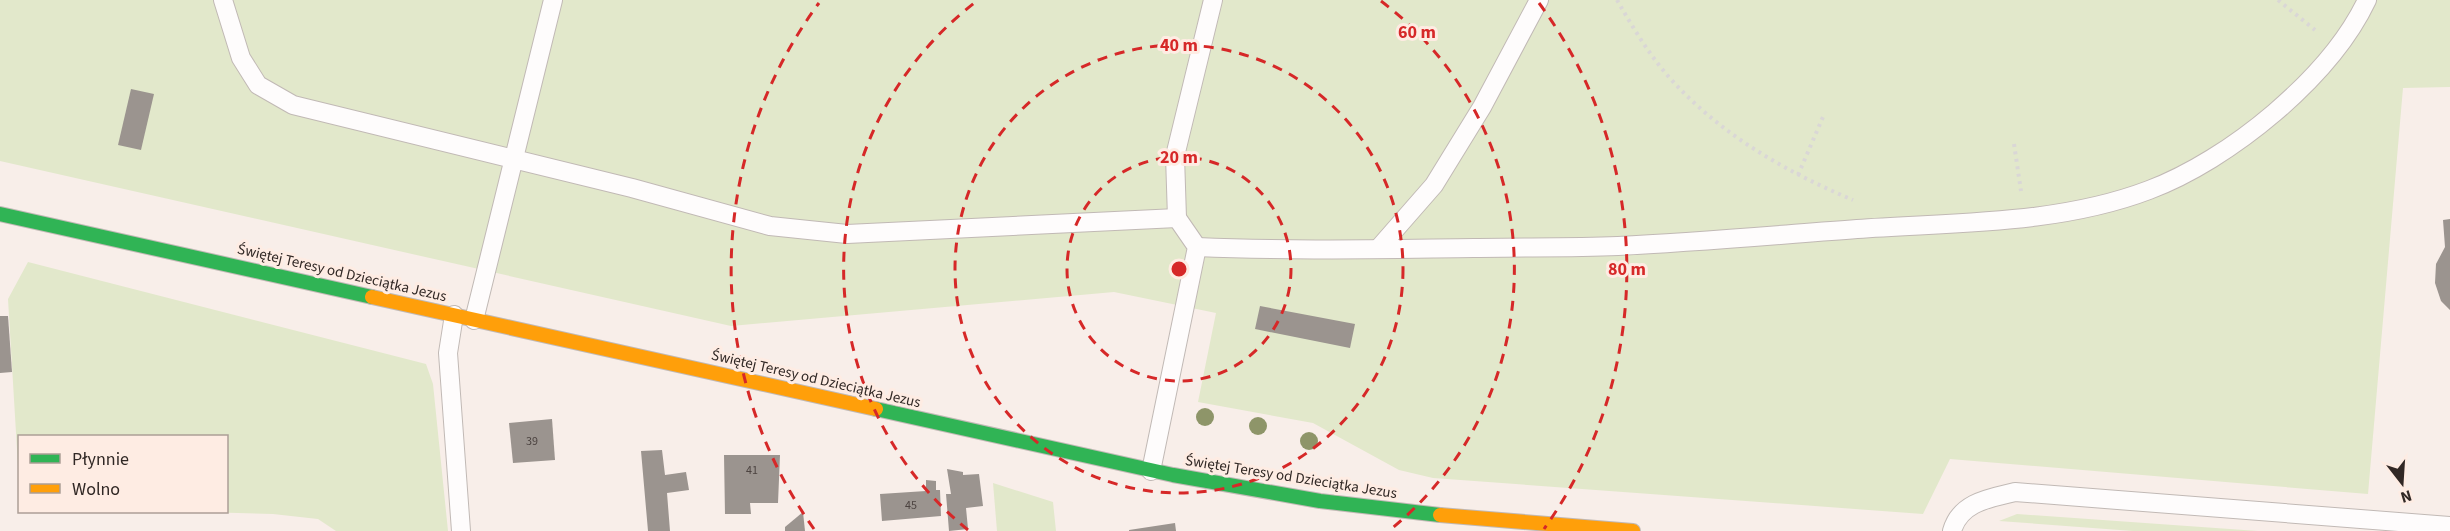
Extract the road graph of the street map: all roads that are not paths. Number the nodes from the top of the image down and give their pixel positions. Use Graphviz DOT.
graph roads {
  1 [pos="223,0"];
  2 [pos="553,0"];
  3 [pos="1213,0"];
  4 [pos="1539,0"];
  5 [pos="2367,0"];
  6 [pos="513,159"];
  7 [pos="0,214"];
  8 [pos="1177,218"];
  9 [pos="1197,247"];
  10 [pos="1378,249"];
  11 [pos="454,315"];
  12 [pos="474,320"];
  13 [pos="1151,471"];
  14 [pos="2450,526"];
  15 [pos="461,531"];
  16 [pos="1633,531"];
  17 [pos="1952,531"];
  1 -- 6 [label="lane"];
  2 -- 6 [label="lane"];
  3 -- 8 [label="lane"];
  4 -- 10 [label="lane"];
  5 -- 10 [label="lane"];
  6 -- 8 [label="lane"];
  6 -- 12 [label="lane"];
  7 -- 11 [label="street, Świętej Teresy od Dzieciątka Jezus"];
  8 -- 9 [label="lane"];
  9 -- 10 [label="lane"];
  9 -- 13 [label="lane"];
  11 -- 12 [label="street, Świętej Teresy od Dzieciątka Jezus"];
  11 -- 15 [label="lane"];
  12 -- 13 [label="street, Świętej Teresy od Dzieciątka Jezus"];
  13 -- 16 [label="street, Świętej Teresy od Dzieciątka Jezus"];
  14 -- 17 [label="lane"];
}
